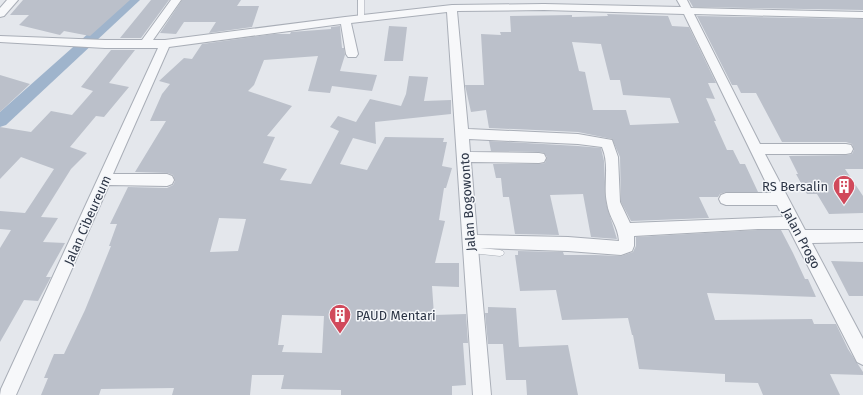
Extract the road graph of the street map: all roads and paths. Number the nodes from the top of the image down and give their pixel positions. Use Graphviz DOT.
graph roads {
  1 [pos="13,0"];
  2 [pos="176,0"];
  3 [pos="361,0"];
  4 [pos="543,4"];
  5 [pos="685,6"];
  6 [pos="452,8"];
  7 [pos="0,14"];
  8 [pos="863,15"];
  9 [pos="361,18"];
  10 [pos="345,20"];
  11 [pos="0,38"];
  12 [pos="145,44"];
  13 [pos="165,44"];
  14 [pos="352,54"];
  15 [pos="462,134"];
  16 [pos="756,149"];
  17 [pos="846,149"];
  18 [pos="463,156"];
  19 [pos="539,158"];
  20 [pos="105,179"];
  21 [pos="166,180"];
  22 [pos="781,198"];
  23 [pos="726,199"];
  24 [pos="794,223"];
  25 [pos="626,230"];
  26 [pos="863,236"];
  27 [pos="801,237"];
  28 [pos="470,246"];
  29 [pos="500,253"];
  30 [pos="863,356"];
  31 [pos="7,395"];
  32 [pos="482,395"];
  1 -- 7 [label="street"];
  2 -- 12 [label="street"];
  3 -- 9 [label="lane"];
  4 -- 5 [label="street"];
  4 -- 6 [label="street"];
  5 -- 8 [label="street"];
  5 -- 16 [label="street, Jalan Progo"];
  6 -- 9 [label="street"];
  6 -- 15 [label="street, Jalan Bogowonto"];
  9 -- 10 [label="street"];
  10 -- 13 [label="street"];
  10 -- 14 [label="street"];
  11 -- 12 [label="street"];
  12 -- 13 [label="street"];
  13 -- 20 [label="street, Jalan Cibeureum"];
  15 -- 18 [label="street, Jalan Bogowonto"];
  15 -- 25 [label="street"];
  16 -- 17 [label="street"];
  16 -- 22 [label="street, Jalan Progo"];
  18 -- 19 [label="street"];
  18 -- 28 [label="street, Jalan Bogowonto"];
  20 -- 21 [label="street"];
  20 -- 31 [label="street, Jalan Cibeureum"];
  22 -- 23 [label="street"];
  22 -- 24 [label="street, Jalan Progo"];
  24 -- 25 [label="street"];
  24 -- 27 [label="street, Jalan Progo"];
  25 -- 28 [label="street"];
  26 -- 27 [label="street"];
  27 -- 30 [label="street, Jalan Progo"];
  28 -- 29 [label="lane"];
  28 -- 32 [label="street, Jalan Bogowonto"];
}
